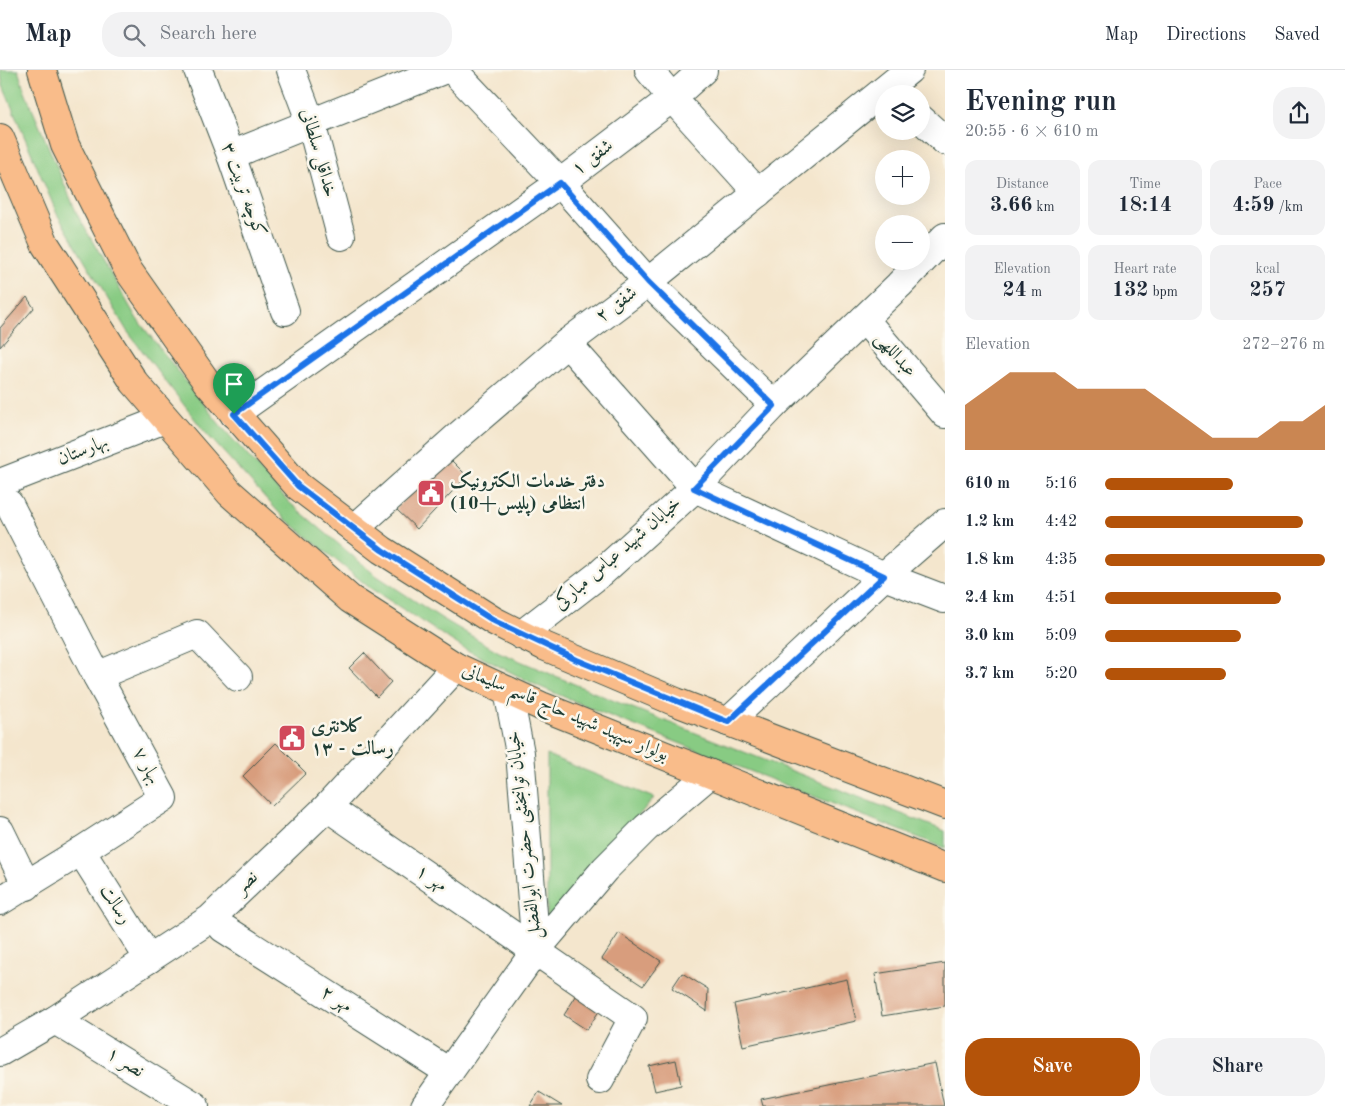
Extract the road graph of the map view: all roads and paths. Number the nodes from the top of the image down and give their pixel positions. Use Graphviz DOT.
graph roads {
  1 [pos="42,70"];
  2 [pos="198,70"];
  3 [pos="291,70"];
  4 [pos="443,70"];
  5 [pos="453,70"];
  6 [pos="649,70"];
  7 [pos="703,70"];
  8 [pos="908,70"];
  9 [pos="896,85"];
  10 [pos="672,98"];
  11 [pos="875,103"];
  12 [pos="311,123"];
  13 [pos="930,127"];
  14 [pos="0,138"];
  15 [pos="945,141"];
  16 [pos="231,155"];
  17 [pos="560,183"];
  18 [pos="758,194"];
  19 [pos="341,236"];
  20 [pos="945,237"];
  21 [pos="648,282"];
  22 [pos="285,311"];
  23 [pos="864,319"];
  24 [pos="567,342"];
  25 [pos="774,406"];
  26 [pos="234,414"];
  27 [pos="945,414"];
  28 [pos="165,419"];
  29 [pos="0,483"];
  30 [pos="694,488"];
  31 [pos="0,499"];
  32 [pos="945,523"];
  33 [pos="354,529"];
  34 [pos="884,576"];
  35 [pos="944,599"];
  36 [pos="522,635"];
  37 [pos="456,667"];
  38 [pos="97,676"];
  39 [pos="238,677"];
  40 [pos="508,691"];
  41 [pos="728,722"];
  42 [pos="710,774"];
  43 [pos="945,805"];
  44 [pos="327,807"];
  45 [pos="0,831"];
  46 [pos="81,851"];
  47 [pos="945,868"];
  48 [pos="27,886"];
  49 [pos="0,901"];
  50 [pos="223,928"];
  51 [pos="536,950"];
  52 [pos="149,959"];
  53 [pos="55,1020"];
  54 [pos="0,1052"];
  55 [pos="449,1072"];
  56 [pos="600,1080"];
  57 [pos="168,1099"];
  58 [pos="195,1106"];
  59 [pos="425,1106"];
  1 -- 26 [label="main road"];
  2 -- 16 [label="street, کوچه تربیت ۳"];
  3 -- 12 [label="street, خداقلی سلطانی"];
  4 -- 12 [label="street"];
  5 -- 17 [label="street"];
  6 -- 10 [label="street"];
  7 -- 10 [label="street, شفق ۱"];
  8 -- 9 [label="street, شفق ۲"];
  10 -- 17 [label="street, شفق ۱"];
  10 -- 18 [label="street"];
  11 -- 18 [label="street, شفق ۲"];
  12 -- 16 [label="street"];
  12 -- 19 [label="street, خداقلی سلطانی"];
  13 -- 15 [label="street"];
  14 -- 28 [label="main road, بولوار سپهبد شهید حاج قاسم سلیمانی"];
  16 -- 22 [label="street, کوچه تربیت ۳"];
  17 -- 21 [label="street"];
  17 -- 26 [label="street, شفق ۱"];
  18 -- 21 [label="street, شفق ۲"];
  20 -- 23 [label="street, خیابان شهید عباس مبارکی"];
  21 -- 24 [label="street, شفق ۲"];
  21 -- 25 [label="street"];
  23 -- 25 [label="street, خیابان شهید عباس مبارکی"];
  23 -- 27 [label="street, عبداللهی"];
  24 -- 30 [label="street"];
  24 -- 33 [label="street, شفق ۲"];
  25 -- 30 [label="street, خیابان شهید عباس مبارکی"];
  26 -- 33 [label="main road"];
  28 -- 29 [label="street, بهارستان"];
  28 -- 37 [label="main road, بولوار سپهبد شهید حاج قاسم سلیمانی"];
  30 -- 34 [label="street"];
  30 -- 36 [label="street, خیابان شهید عباس مبارکی"];
  31 -- 38 [label="street, بهار ۷"];
  32 -- 34 [label="street"];
  33 -- 36 [label="main road"];
  34 -- 35 [label="street"];
  34 -- 41 [label="street"];
  36 -- 41 [label="main road"];
  37 -- 40 [label="main road, بولوار سپهبد شهید حاج قاسم سلیمانی"];
  37 -- 44 [label="street, نصر"];
  38 -- 39 [label="street"];
  38 -- 46 [label="street, بهار ۷"];
  40 -- 42 [label="main road, بولوار سپهبد شهید حاج قاسم سلیمانی"];
  40 -- 51 [label="street, خیابان توانبخشی حضرت ابوالفضل"];
  41 -- 43 [label="main road"];
  42 -- 47 [label="main road, بولوار سپهبد شهید حاج قاسم سلیمانی"];
  42 -- 51 [label="street, خیابان توانبخشی حضرت ابوالفضل"];
  44 -- 51 [label="street, مهر ۱"];
  44 -- 52 [label="street, نصر"];
  45 -- 48 [label="street"];
  46 -- 48 [label="street"];
  46 -- 52 [label="street, رسالت"];
  48 -- 49 [label="street"];
  50 -- 55 [label="street, مهر ۲"];
  51 -- 55 [label="street, خیابان توانبخشی حضرت ابوالفضل"];
  51 -- 56 [label="street, مهر ۱"];
  52 -- 53 [label="street, نصر"];
  53 -- 54 [label="street, نصر"];
  53 -- 57 [label="street, نصر ۱"];
  55 -- 59 [label="street, خیابان توانبخشی حضرت ابوالفضل"];
  57 -- 58 [label="street, نصر ۱"];
}
